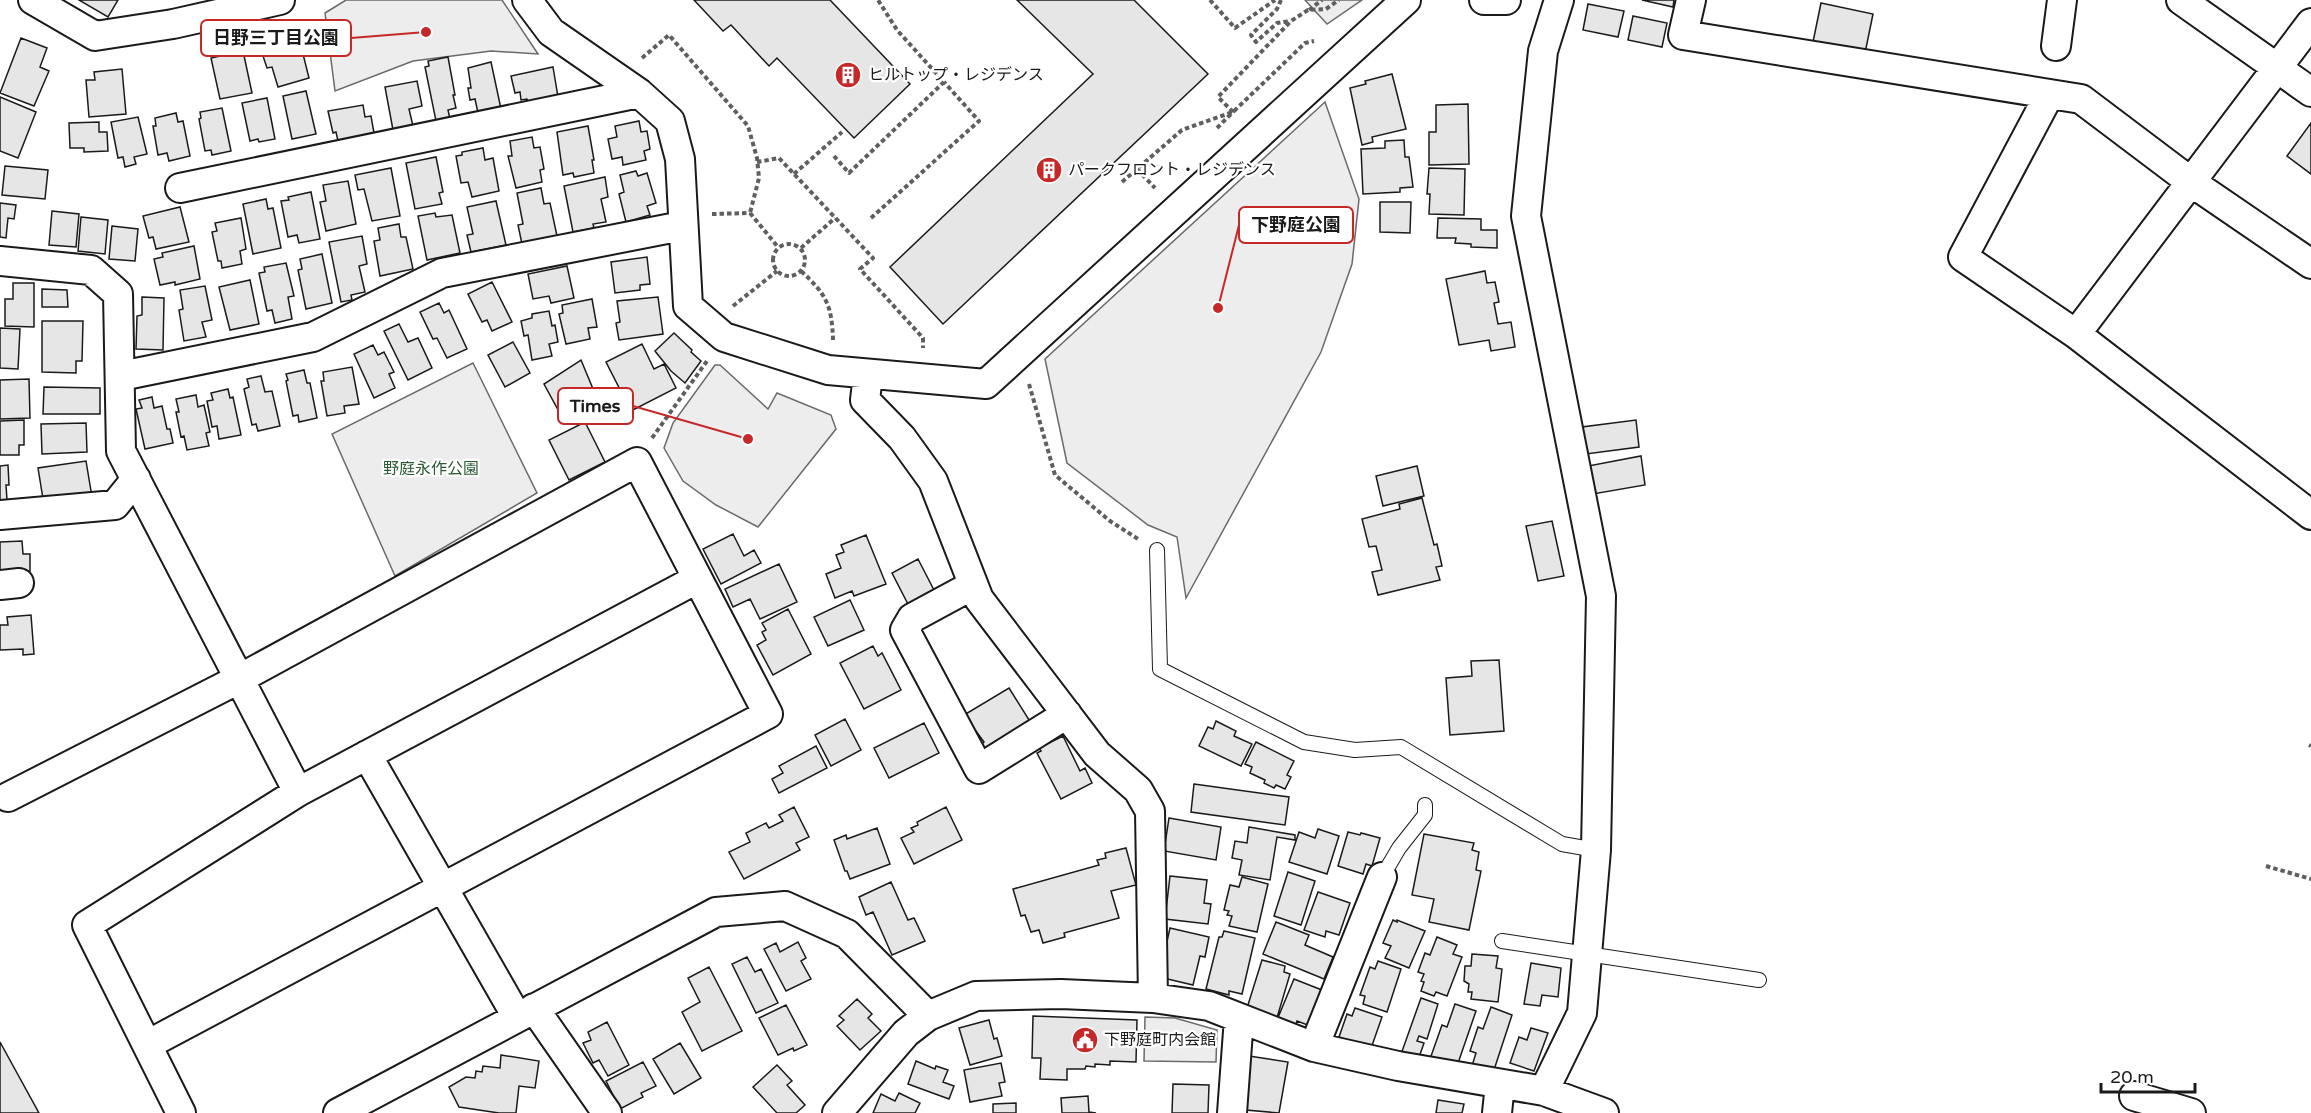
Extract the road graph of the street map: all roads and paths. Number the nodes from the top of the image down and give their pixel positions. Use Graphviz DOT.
graph roads {
  1 [pos="188,0"];
  2 [pos="280,0"];
  3 [pos="527,0"];
  4 [pos="878,0"];
  5 [pos="1210,0"];
  6 [pos="1275,0"];
  7 [pos="1281,0"];
  8 [pos="1322,0"];
  9 [pos="1339,0"];
  10 [pos="1406,0"];
  11 [pos="1484,0"];
  12 [pos="1506,0"];
  13 [pos="1559,0"];
  14 [pos="1691,0"];
  15 [pos="2062,0"];
  16 [pos="2181,0"];
  17 [pos="39,2"];
  18 [pos="1308,10"];
  19 [pos="1291,21"];
  20 [pos="2311,23"];
  21 [pos="173,24"];
  22 [pos="1324,39"];
  23 [pos="2056,46"];
  24 [pos="2276,69"];
  25 [pos="944,82"];
  26 [pos="628,86"];
  27 [pos="2311,92"];
  28 [pos="2049,94"];
  29 [pos="1233,112"];
  30 [pos="842,132"];
  31 [pos="834,156"];
  32 [pos="758,162"];
  33 [pos="1137,169"];
  34 [pos="794,174"];
  35 [pos="1122,182"];
  36 [pos="2191,182"];
  37 [pos="180,188"];
  38 [pos="1156,189"];
  39 [pos="835,218"];
  40 [pos="871,218"];
  41 [pos="682,226"];
  42 [pos="778,247"];
  43 [pos="801,248"];
  44 [pos="0,261"];
  45 [pos="2311,264"];
  46 [pos="777,271"];
  47 [pos="801,271"];
  48 [pos="739,302"];
  49 [pos="2076,334"];
  50 [pos="724,337"];
  51 [pos="1020,352"];
  52 [pos="828,370"];
  53 [pos="868,375"];
  54 [pos="121,376"];
  55 [pos="922,379"];
  56 [pos="667,416"];
  57 [pos="136,479"];
  58 [pos="0,515"];
  59 [pos="2311,515"];
  60 [pos="1157,550"];
  61 [pos="697,579"];
  62 [pos="973,585"];
  63 [pos="239,679"];
  64 [pos="1067,714"];
  65 [pos="367,755"];
  66 [pos="298,792"];
  67 [pos="8,797"];
  68 [pos="1425,805"];
  69 [pos="1596,850"];
  70 [pos="2266,866"];
  71 [pos="1382,877"];
  72 [pos="2311,879"];
  73 [pos="443,888"];
  74 [pos="1502,941"];
  75 [pos="1587,952"];
  76 [pos="1759,980"];
  77 [pos="1153,998"];
  78 [pos="526,1013"];
  79 [pos="928,1016"];
  80 [pos="1239,1018"];
  81 [pos="147,1045"];
  82 [pos="1314,1047"];
  83 [pos="1500,1084"];
  84 [pos="1544,1091"];
  85 [pos="2134,1096"];
  86 [pos="181,1113"];
  87 [pos="338,1113"];
  88 [pos="606,1113"];
  89 [pos="837,1113"];
  90 [pos="1232,1113"];
  91 [pos="1497,1113"];
  92 [pos="1604,1113"];
  93 [pos="2191,1113"];
  1 -- 21 [label="street"];
  2 -- 21 [label="street"];
  3 -- 26 [label="street"];
  4 -- 25 [label="path"];
  5 -- 6 [label="path"];
  7 -- 19 [label="path"];
  8 -- 18 [label="path"];
  9 -- 18 [label="path"];
  10 -- 51 [label="street"];
  11 -- 12 [label="street"];
  13 -- 69 [label="street"];
  14 -- 28 [label="street"];
  15 -- 23 [label="street"];
  16 -- 24 [label="street"];
  17 -- 21 [label="street"];
  18 -- 19 [label="path"];
  19 -- 29 [label="path"];
  20 -- 24 [label="street"];
  22 -- 29 [label="path"];
  24 -- 27 [label="street"];
  24 -- 36 [label="street"];
  25 -- 31 [label="path"];
  25 -- 40 [label="path"];
  26 -- 32 [label="path"];
  26 -- 37 [label="street"];
  26 -- 41 [label="street"];
  28 -- 36 [label="street"];
  28 -- 49 [label="street"];
  29 -- 33 [label="path"];
  30 -- 34 [label="path"];
  32 -- 34 [label="path"];
  32 -- 42 [label="path"];
  33 -- 35 [label="path"];
  33 -- 38 [label="path"];
  34 -- 39 [label="path"];
  36 -- 45 [label="street"];
  36 -- 49 [label="street"];
  39 -- 43 [label="path"];
  39 -- 55 [label="path"];
  41 -- 50 [label="street"];
  41 -- 54 [label="street"];
  42 -- 43 [label="path"];
  42 -- 46 [label="path"];
  43 -- 47 [label="path"];
  44 -- 54 [label="street"];
  46 -- 47 [label="path"];
  46 -- 48 [label="path"];
  47 -- 52 [label="path"];
  49 -- 59 [label="street"];
  50 -- 52 [label="street"];
  50 -- 56 [label="path"];
  51 -- 55 [label="street"];
  51 -- 60 [label="path"];
  52 -- 53 [label="street"];
  53 -- 55 [label="street"];
  53 -- 62 [label="street"];
  54 -- 57 [label="street"];
  57 -- 58 [label="street"];
  57 -- 63 [label="street"];
  60 -- 69 [label="lane"];
  61 -- 63 [label="street"];
  61 -- 65 [label="street"];
  61 -- 73 [label="street"];
  62 -- 64 [label="street"];
  62 -- 64 [label="street"];
  63 -- 66 [label="street"];
  63 -- 67 [label="street"];
  64 -- 77 [label="street"];
  65 -- 66 [label="street"];
  65 -- 73 [label="street"];
  66 -- 81 [label="street"];
  68 -- 71 [label="lane"];
  69 -- 75 [label="street"];
  70 -- 72 [label="path"];
  71 -- 82 [label="street"];
  73 -- 78 [label="street"];
  73 -- 81 [label="street"];
  74 -- 75 [label="lane"];
  75 -- 76 [label="lane"];
  75 -- 84 [label="street"];
  77 -- 79 [label="street"];
  77 -- 80 [label="street"];
  78 -- 79 [label="street"];
  78 -- 87 [label="street"];
  78 -- 88 [label="street"];
  79 -- 89 [label="street"];
  80 -- 82 [label="street"];
  80 -- 90 [label="street"];
  81 -- 86 [label="street"];
  82 -- 83 [label="street"];
  83 -- 84 [label="street"];
  83 -- 91 [label="street"];
  84 -- 92 [label="street"];
  85 -- 93 [label="street"];
}
